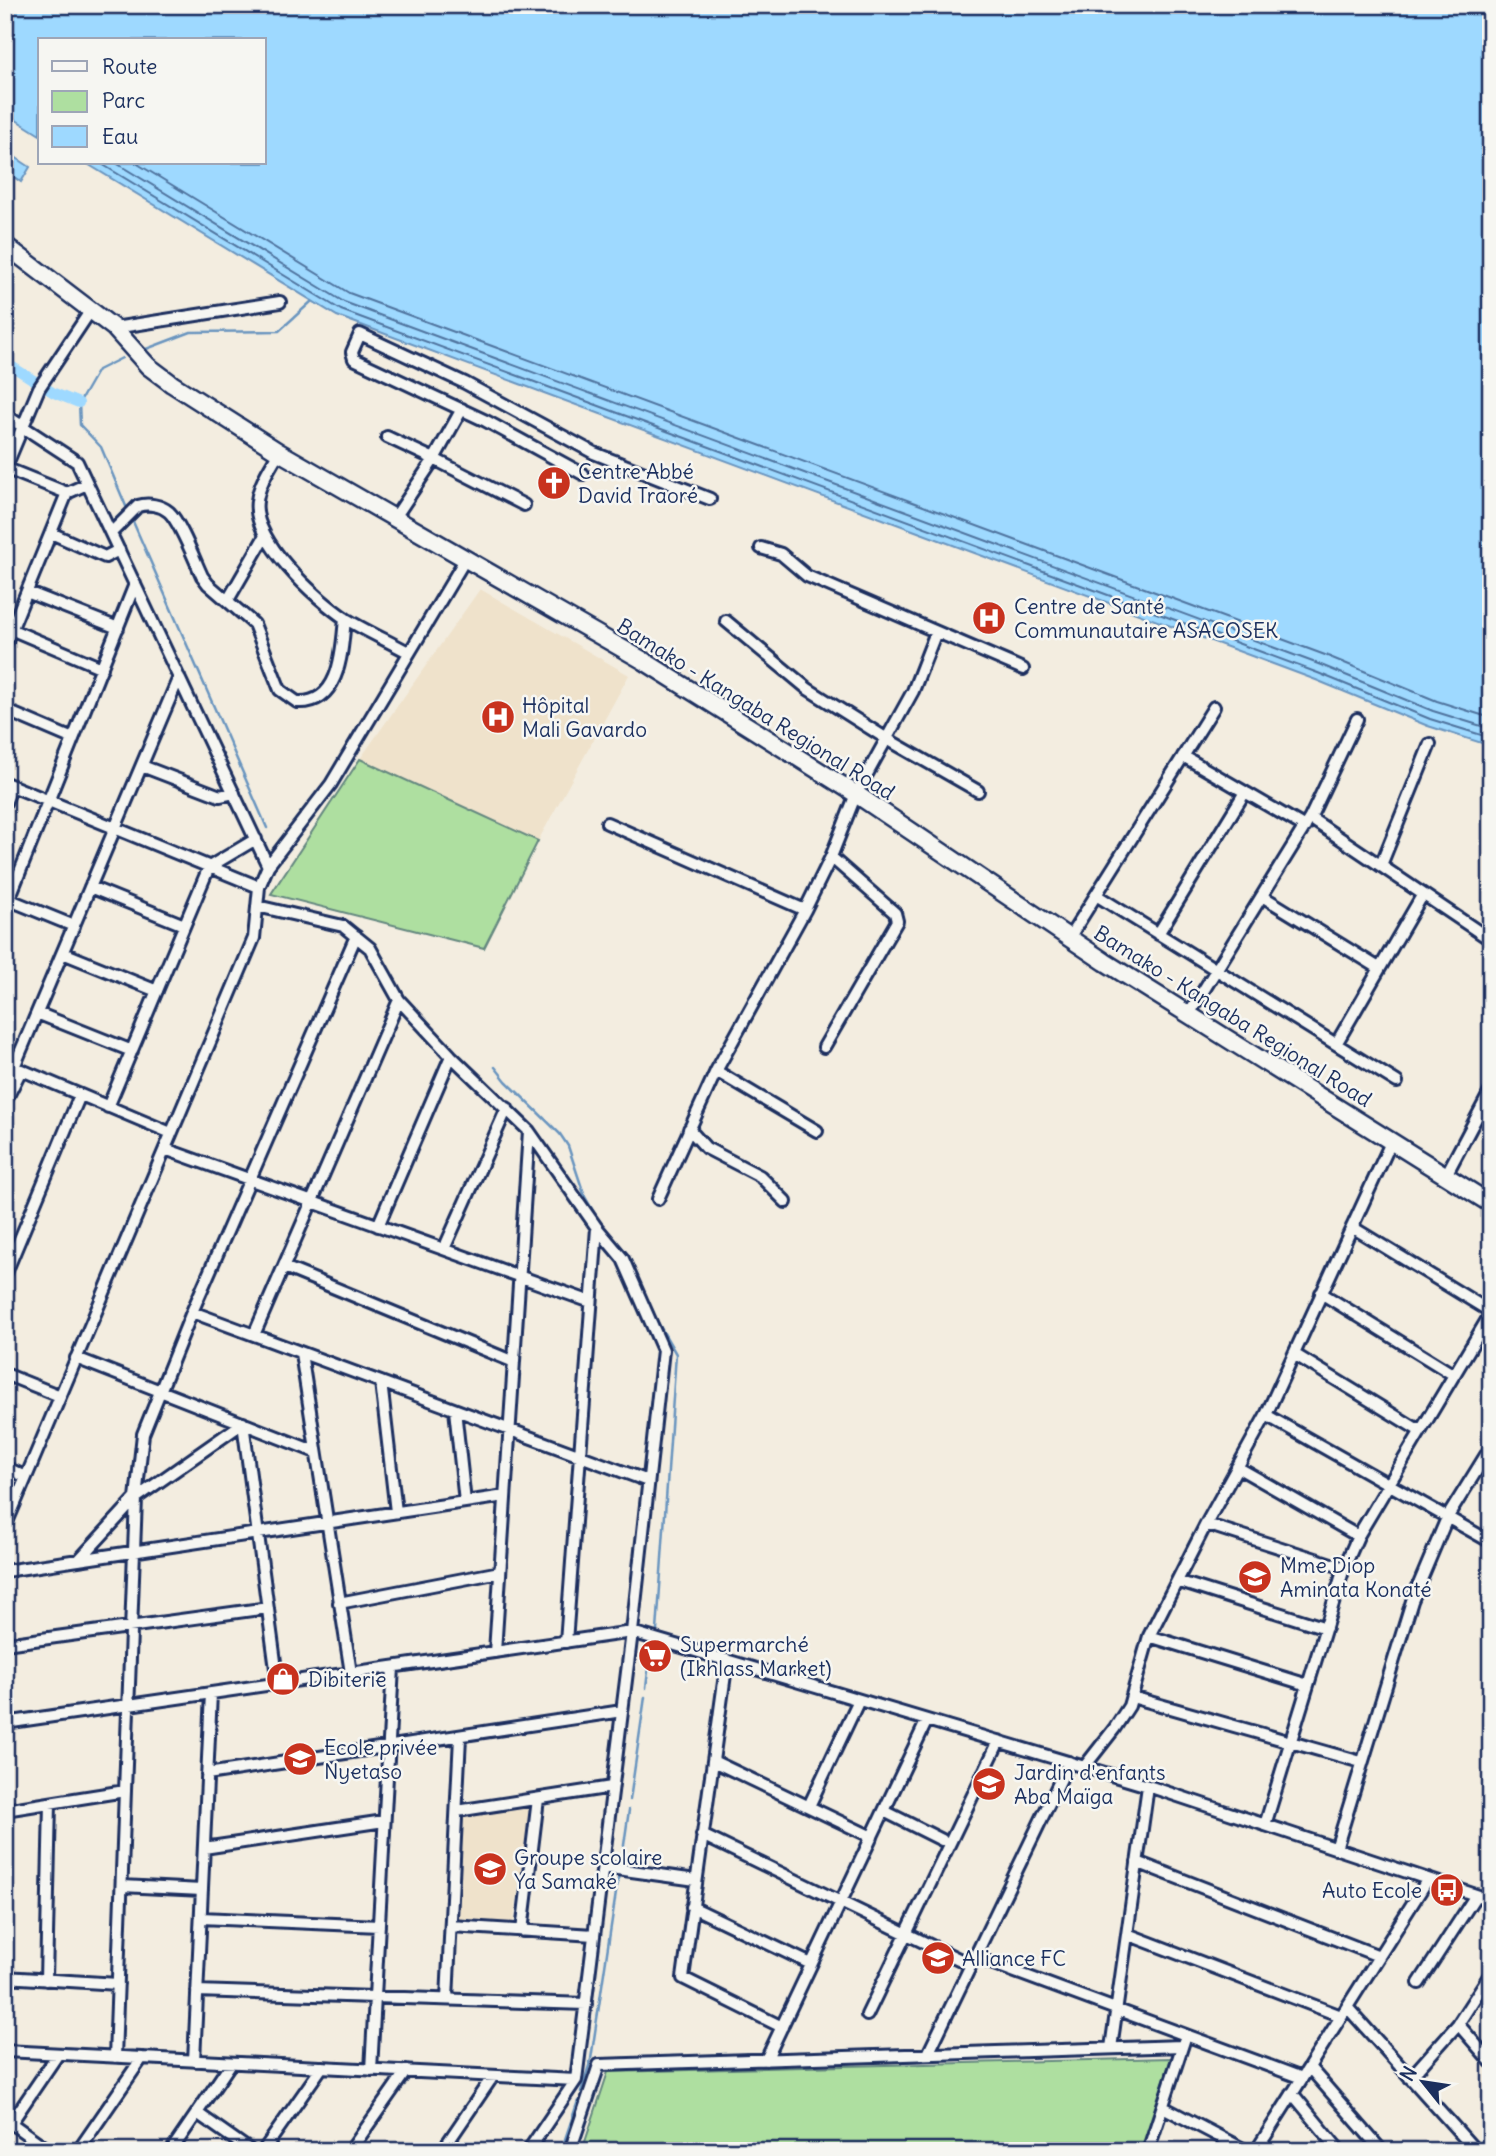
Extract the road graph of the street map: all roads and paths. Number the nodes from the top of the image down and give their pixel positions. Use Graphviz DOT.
graph roads {
  1 [pos="5,245"];
  2 [pos="281,302"];
  3 [pos="91,310"];
  4 [pos="119,334"];
  5 [pos="462,409"];
  6 [pos="5,415"];
  7 [pos="23,426"];
  8 [pos="387,438"];
  9 [pos="279,452"];
  10 [pos="434,459"];
  11 [pos="5,468"];
  12 [pos="583,474"];
  13 [pos="87,484"];
  14 [pos="67,493"];
  15 [pos="710,499"];
  16 [pos="524,505"];
  17 [pos="394,519"];
  18 [pos="112,532"];
  19 [pos="51,534"];
  20 [pos="265,536"];
  21 [pos="761,548"];
  22 [pos="119,550"];
  23 [pos="466,558"];
  24 [pos="135,584"];
  25 [pos="27,592"];
  26 [pos="228,600"];
  27 [pos="345,618"];
  28 [pos="726,621"];
  29 [pos="8,628"];
  30 [pos="118,628"];
  31 [pos="936,632"];
  32 [pos="5,645"];
  33 [pos="408,653"];
  34 [pos="102,668"];
  35 [pos="1023,669"];
  36 [pos="179,677"];
  37 [pos="1214,707"];
  38 [pos="5,710"];
  39 [pos="1357,719"];
  40 [pos="73,739"];
  41 [pos="887,739"];
  42 [pos="1430,744"];
  43 [pos="1183,756"];
  44 [pos="142,766"];
  45 [pos="9,784"];
  46 [pos="978,791"];
  47 [pos="1245,792"];
  48 [pos="234,793"];
  49 [pos="856,794"];
  50 [pos="49,801"];
  51 [pos="5,803"];
  52 [pos="1308,822"];
  53 [pos="607,823"];
  54 [pos="115,828"];
  55 [pos="256,839"];
  56 [pos="831,858"];
  57 [pos="1381,865"];
  58 [pos="268,866"];
  59 [pos="209,867"];
  60 [pos="90,887"];
  61 [pos="259,887"];
  62 [pos="1423,894"];
  63 [pos="1096,895"];
  64 [pos="1262,897"];
  65 [pos="7,902"];
  66 [pos="257,906"];
  67 [pos="805,910"];
  68 [pos="184,925"];
  69 [pos="74,926"];
  70 [pos="1158,934"];
  71 [pos="356,936"];
  72 [pos="1069,938"];
  73 [pos="1491,940"];
  74 [pos="63,953"];
  75 [pos="1380,968"];
  76 [pos="1216,970"];
  77 [pos="157,991"];
  78 [pos="399,1000"];
  79 [pos="37,1013"];
  80 [pos="1189,1014"];
  81 [pos="1336,1044"];
  82 [pos="824,1047"];
  83 [pos="132,1051"];
  84 [pos="451,1056"];
  85 [pos="13,1067"];
  86 [pos="716,1071"];
  87 [pos="1397,1082"];
  88 [pos="1491,1090"];
  89 [pos="80,1095"];
  90 [pos="5,1102"];
  91 [pos="108,1107"];
  92 [pos="507,1108"];
  93 [pos="1479,1112"];
  94 [pos="1491,1119"];
  95 [pos="689,1129"];
  96 [pos="529,1131"];
  97 [pos="817,1131"];
  98 [pos="172,1133"];
  99 [pos="1392,1140"];
  100 [pos="164,1150"];
  101 [pos="1446,1175"];
  102 [pos="249,1180"];
  103 [pos="658,1199"];
  104 [pos="312,1202"];
  105 [pos="786,1202"];
  106 [pos="1491,1204"];
  107 [pos="379,1226"];
  108 [pos="1352,1227"];
  109 [pos="597,1228"];
  110 [pos="444,1250"];
  111 [pos="284,1267"];
  112 [pos="5,1275"];
  113 [pos="520,1276"];
  114 [pos="1321,1293"];
  115 [pos="591,1302"];
  116 [pos="192,1312"];
  117 [pos="1491,1312"];
  118 [pos="254,1335"];
  119 [pos="301,1353"];
  120 [pos="1294,1354"];
  121 [pos="76,1358"];
  122 [pos="514,1362"];
  123 [pos="5,1374"];
  124 [pos="1454,1375"];
  125 [pos="381,1382"];
  126 [pos="160,1391"];
  127 [pos="60,1396"];
  128 [pos="455,1410"];
  129 [pos="1266,1415"];
  130 [pos="243,1423"];
  131 [pos="510,1430"];
  132 [pos="1420,1431"];
  133 [pos="1491,1447"];
  134 [pos="316,1452"];
  135 [pos="580,1456"];
  136 [pos="5,1467"];
  137 [pos="1237,1467"];
  138 [pos="26,1476"];
  139 [pos="648,1481"];
  140 [pos="1388,1484"];
  141 [pos="505,1496"];
  142 [pos="136,1498"];
  143 [pos="465,1502"];
  144 [pos="396,1512"];
  145 [pos="1447,1518"];
  146 [pos="327,1523"];
  147 [pos="1206,1524"];
  148 [pos="5,1527"];
  149 [pos="257,1533"];
  150 [pos="1358,1535"];
  151 [pos="1491,1542"];
  152 [pos="134,1550"];
  153 [pos="79,1560"];
  154 [pos="1344,1568"];
  155 [pos="5,1571"];
  156 [pos="500,1573"];
  157 [pos="1177,1581"];
  158 [pos="339,1602"];
  159 [pos="268,1608"];
  160 [pos="131,1625"];
  161 [pos="1326,1628"];
  162 [pos="632,1632"];
  163 [pos="1149,1636"];
  164 [pos="566,1642"];
  165 [pos="5,1644"];
  166 [pos="495,1652"];
  167 [pos="727,1661"];
  168 [pos="393,1667"];
  169 [pos="351,1673"];
  170 [pos="278,1684"];
  171 [pos="1308,1685"];
  172 [pos="211,1693"];
  173 [pos="1132,1697"];
  174 [pos="859,1700"];
  175 [pos="128,1704"];
  176 [pos="622,1711"];
  177 [pos="927,1720"];
  178 [pos="5,1723"];
  179 [pos="460,1737"];
  180 [pos="999,1741"];
  181 [pos="1290,1743"];
  182 [pos="388,1747"];
  183 [pos="713,1761"];
  184 [pos="1069,1762"];
  185 [pos="1361,1762"];
  186 [pos="1085,1766"];
  187 [pos="207,1774"];
  188 [pos="1148,1786"];
  189 [pos="612,1787"];
  190 [pos="125,1791"];
  191 [pos="538,1799"];
  192 [pos="50,1803"];
  193 [pos="809,1806"];
  194 [pos="5,1810"];
  195 [pos="457,1811"];
  196 [pos="884,1811"];
  197 [pos="384,1821"];
  198 [pos="1265,1825"];
  199 [pos="702,1835"];
  200 [pos="872,1837"];
  201 [pos="942,1840"];
  202 [pos="204,1848"];
  203 [pos="1336,1849"];
  204 [pos="1138,1862"];
  205 [pos="603,1867"];
  206 [pos="1428,1879"];
  207 [pos="696,1880"];
  208 [pos="121,1886"];
  209 [pos="202,1890"];
  210 [pos="1476,1895"];
  211 [pos="1491,1900"];
  212 [pos="841,1901"];
  213 [pos="692,1907"];
  214 [pos="201,1918"];
  215 [pos="379,1926"];
  216 [pos="451,1926"];
  217 [pos="522,1931"];
  218 [pos="906,1933"];
  219 [pos="1127,1934"];
  220 [pos="594,1935"];
  221 [pos="1379,1956"];
  222 [pos="973,1961"];
  223 [pos="811,1964"];
  224 [pos="1491,1973"];
  225 [pos="5,1978"];
  226 [pos="47,1980"];
  227 [pos="1419,1983"];
  228 [pos="118,1984"];
  229 [pos="197,1991"];
  230 [pos="375,1997"];
  231 [pos="447,1999"];
  232 [pos="586,2004"];
  233 [pos="1116,2010"];
  234 [pos="1344,2012"];
  235 [pos="867,2015"];
  236 [pos="1458,2024"];
  237 [pos="782,2028"];
  238 [pos="1184,2041"];
  239 [pos="1111,2048"];
  240 [pos="5,2051"];
  241 [pos="58,2054"];
  242 [pos="929,2054"];
  243 [pos="115,2057"];
  244 [pos="142,2058"];
  245 [pos="766,2060"];
  246 [pos="194,2061"];
  247 [pos="1491,2062"];
  248 [pos="231,2063"];
  249 [pos="322,2067"];
  250 [pos="1309,2067"];
  251 [pos="371,2070"];
  252 [pos="406,2071"];
  253 [pos="493,2076"];
  254 [pos="1302,2078"];
  255 [pos="1410,2078"];
  256 [pos="576,2080"];
  257 [pos="567,2093"];
  258 [pos="1292,2093"];
  259 [pos="588,2099"];
  260 [pos="1163,2107"];
  261 [pos="197,2113"];
  262 [pos="8,2121"];
  263 [pos="50,2151"];
  264 [pos="78,2151"];
  265 [pos="171,2151"];
  266 [pos="251,2151"];
  267 [pos="263,2151"];
  268 [pos="350,2151"];
  269 [pos="442,2151"];
  270 [pos="528,2151"];
  271 [pos="569,2151"];
  272 [pos="1148,2151"];
  273 [pos="1247,2151"];
  274 [pos="1255,2151"];
  275 [pos="1340,2151"];
  276 [pos="1382,2151"];
  277 [pos="1476,2151"];
  1 -- 3 [label="street, Bamako - Kangaba Regional Road"];
  2 -- 4 [label="street"];
  3 -- 4 [label="street, Bamako - Kangaba Regional Road"];
  3 -- 7 [label="street"];
  4 -- 9 [label="street, Bamako - Kangaba Regional Road"];
  5 -- 10 [label="street"];
  5 -- 12 [label="street"];
  5 -- 15 [label="street"];
  6 -- 7 [label="street"];
  7 -- 11 [label="street"];
  7 -- 13 [label="street"];
  8 -- 10 [label="street"];
  9 -- 17 [label="street, Bamako - Kangaba Regional Road"];
  9 -- 20 [label="street"];
  10 -- 16 [label="street"];
  10 -- 17 [label="street"];
  11 -- 14 [label="street"];
  13 -- 14 [label="street"];
  13 -- 18 [label="street"];
  14 -- 19 [label="street"];
  17 -- 23 [label="street, Bamako - Kangaba Regional Road"];
  18 -- 22 [label="street"];
  18 -- 26 [label="street"];
  19 -- 22 [label="street"];
  19 -- 25 [label="street"];
  20 -- 26 [label="street"];
  20 -- 27 [label="street"];
  21 -- 31 [label="street"];
  22 -- 24 [label="street"];
  23 -- 33 [label="street"];
  23 -- 49 [label="street, Bamako - Kangaba Regional Road"];
  24 -- 30 [label="street"];
  24 -- 36 [label="street"];
  25 -- 29 [label="street"];
  25 -- 30 [label="street"];
  26 -- 27 [label="street"];
  27 -- 33 [label="street"];
  28 -- 41 [label="street"];
  29 -- 32 [label="street"];
  29 -- 34 [label="street"];
  30 -- 34 [label="street"];
  31 -- 35 [label="street"];
  31 -- 41 [label="street"];
  33 -- 58 [label="street"];
  34 -- 40 [label="street"];
  36 -- 44 [label="street"];
  36 -- 48 [label="street"];
  37 -- 43 [label="street"];
  38 -- 40 [label="street"];
  39 -- 52 [label="street"];
  40 -- 50 [label="street"];
  41 -- 46 [label="street"];
  41 -- 49 [label="street"];
  42 -- 57 [label="street"];
  43 -- 47 [label="street"];
  43 -- 63 [label="street"];
  44 -- 48 [label="street"];
  44 -- 54 [label="street"];
  45 -- 50 [label="street"];
  45 -- 51 [label="street"];
  47 -- 52 [label="street"];
  47 -- 70 [label="street"];
  48 -- 55 [label="street"];
  49 -- 56 [label="street"];
  49 -- 72 [label="street, Bamako - Kangaba Regional Road"];
  50 -- 54 [label="street"];
  50 -- 65 [label="street"];
  52 -- 57 [label="street"];
  52 -- 64 [label="street"];
  53 -- 67 [label="street"];
  54 -- 59 [label="street"];
  54 -- 60 [label="street"];
  55 -- 58 [label="street"];
  55 -- 59 [label="street"];
  56 -- 67 [label="street"];
  56 -- 82 [label="street"];
  57 -- 62 [label="street"];
  58 -- 61 [label="street"];
  59 -- 61 [label="street"];
  59 -- 68 [label="street"];
  60 -- 68 [label="street"];
  60 -- 69 [label="street"];
  61 -- 66 [label="street"];
  62 -- 73 [label="street"];
  62 -- 75 [label="street"];
  63 -- 70 [label="street"];
  63 -- 72 [label="street"];
  64 -- 75 [label="street"];
  64 -- 76 [label="street"];
  65 -- 69 [label="street"];
  66 -- 71 [label="street"];
  66 -- 98 [label="street"];
  67 -- 86 [label="street"];
  68 -- 77 [label="street"];
  69 -- 74 [label="street"];
  70 -- 76 [label="street"];
  71 -- 78 [label="street"];
  71 -- 102 [label="street"];
  72 -- 80 [label="street, Bamako - Kangaba Regional Road"];
  74 -- 77 [label="street"];
  74 -- 79 [label="street"];
  75 -- 81 [label="street"];
  76 -- 80 [label="street"];
  76 -- 81 [label="street"];
  77 -- 83 [label="street"];
  78 -- 84 [label="street"];
  78 -- 104 [label="street"];
  79 -- 83 [label="street"];
  79 -- 85 [label="street"];
  80 -- 99 [label="street, Bamako - Kangaba Regional Road"];
  81 -- 87 [label="street"];
  83 -- 91 [label="street"];
  84 -- 92 [label="street"];
  84 -- 107 [label="street"];
  85 -- 89 [label="street"];
  85 -- 90 [label="street"];
  86 -- 95 [label="street"];
  86 -- 97 [label="street"];
  88 -- 93 [label="street"];
  89 -- 91 [label="street"];
  89 -- 112 [label="street"];
  91 -- 98 [label="street"];
  92 -- 96 [label="street"];
  92 -- 110 [label="street"];
  93 -- 94 [label="street"];
  93 -- 101 [label="street"];
  95 -- 103 [label="street"];
  95 -- 105 [label="street"];
  96 -- 109 [label="street"];
  96 -- 113 [label="street"];
  98 -- 100 [label="street"];
  99 -- 101 [label="street, Bamako - Kangaba Regional Road"];
  99 -- 108 [label="street"];
  100 -- 102 [label="street"];
  100 -- 121 [label="street"];
  101 -- 106 [label="street, Bamako - Kangaba Regional Road"];
  102 -- 104 [label="street"];
  102 -- 116 [label="street"];
  104 -- 107 [label="street"];
  104 -- 111 [label="street"];
  107 -- 110 [label="street"];
  108 -- 114 [label="street"];
  108 -- 117 [label="street"];
  109 -- 115 [label="street"];
  109 -- 139 [label="street"];
  110 -- 113 [label="street"];
  111 -- 118 [label="street"];
  111 -- 122 [label="street"];
  113 -- 115 [label="street"];
  113 -- 122 [label="street"];
  114 -- 120 [label="street"];
  114 -- 124 [label="street"];
  115 -- 135 [label="street"];
  116 -- 118 [label="street"];
  116 -- 126 [label="street"];
  117 -- 124 [label="street"];
  118 -- 119 [label="street"];
  119 -- 125 [label="street"];
  119 -- 134 [label="street"];
  120 -- 129 [label="street"];
  120 -- 132 [label="street"];
  121 -- 126 [label="street"];
  121 -- 127 [label="street"];
  122 -- 131 [label="street"];
  123 -- 127 [label="street"];
  124 -- 132 [label="street"];
  125 -- 128 [label="street"];
  125 -- 144 [label="street"];
  126 -- 130 [label="street"];
  126 -- 142 [label="street"];
  127 -- 138 [label="street"];
  128 -- 131 [label="street"];
  128 -- 143 [label="street"];
  129 -- 137 [label="street"];
  129 -- 140 [label="street"];
  130 -- 134 [label="street"];
  130 -- 142 [label="street"];
  130 -- 149 [label="street"];
  131 -- 135 [label="street"];
  131 -- 141 [label="street"];
  132 -- 140 [label="street"];
  133 -- 145 [label="street"];
  134 -- 146 [label="street"];
  135 -- 139 [label="street"];
  135 -- 164 [label="street"];
  136 -- 138 [label="street"];
  137 -- 147 [label="street"];
  137 -- 150 [label="street"];
  138 -- 148 [label="street"];
  139 -- 162 [label="street"];
  140 -- 145 [label="street"];
  140 -- 150 [label="street"];
  141 -- 143 [label="street"];
  141 -- 156 [label="street"];
  142 -- 152 [label="street"];
  142 -- 153 [label="street"];
  143 -- 144 [label="street"];
  144 -- 146 [label="street"];
  145 -- 151 [label="street"];
  145 -- 185 [label="street"];
  146 -- 149 [label="street"];
  146 -- 158 [label="street"];
  147 -- 154 [label="street"];
  147 -- 157 [label="street"];
  149 -- 152 [label="street"];
  149 -- 159 [label="street"];
  150 -- 154 [label="street"];
  152 -- 153 [label="street"];
  152 -- 160 [label="street"];
  153 -- 155 [label="street"];
  154 -- 161 [label="street"];
  156 -- 158 [label="street"];
  156 -- 166 [label="street"];
  157 -- 161 [label="street"];
  157 -- 163 [label="street"];
  158 -- 169 [label="street"];
  159 -- 160 [label="street"];
  159 -- 170 [label="street"];
  160 -- 165 [label="street"];
  160 -- 175 [label="street"];
  161 -- 171 [label="street"];
  162 -- 164 [label="street"];
  162 -- 167 [label="street"];
  162 -- 176 [label="street"];
  163 -- 171 [label="street"];
  163 -- 173 [label="street"];
  164 -- 166 [label="street"];
  166 -- 168 [label="street"];
  167 -- 174 [label="street"];
  167 -- 183 [label="street"];
  168 -- 169 [label="street"];
  168 -- 182 [label="street"];
  169 -- 170 [label="street"];
  170 -- 172 [label="street"];
  171 -- 181 [label="street"];
  172 -- 175 [label="street"];
  172 -- 187 [label="street"];
  173 -- 181 [label="street"];
  173 -- 186 [label="street"];
  174 -- 177 [label="street"];
  174 -- 193 [label="street"];
  175 -- 178 [label="street"];
  175 -- 190 [label="street"];
  176 -- 179 [label="street"];
  176 -- 189 [label="street"];
  177 -- 180 [label="street"];
  177 -- 196 [label="street"];
  179 -- 182 [label="street"];
  179 -- 195 [label="street"];
  180 -- 184 [label="street"];
  180 -- 218 [label="street"];
  181 -- 185 [label="street"];
  181 -- 198 [label="street"];
  182 -- 187 [label="street"];
  182 -- 197 [label="street"];
  183 -- 193 [label="street"];
  183 -- 199 [label="street"];
  184 -- 186 [label="street"];
  184 -- 222 [label="street"];
  185 -- 203 [label="street"];
  186 -- 188 [label="street"];
  187 -- 202 [label="street"];
  188 -- 198 [label="street"];
  188 -- 204 [label="street"];
  189 -- 191 [label="street"];
  189 -- 205 [label="street"];
  190 -- 192 [label="street"];
  190 -- 208 [label="street"];
  191 -- 195 [label="street"];
  191 -- 217 [label="street"];
  192 -- 194 [label="street"];
  192 -- 226 [label="street"];
  193 -- 200 [label="street"];
  195 -- 216 [label="street"];
  196 -- 200 [label="street"];
  196 -- 201 [label="street"];
  197 -- 202 [label="street"];
  197 -- 215 [label="street"];
  198 -- 203 [label="street"];
  199 -- 207 [label="street"];
  199 -- 212 [label="street"];
  200 -- 212 [label="street"];
  202 -- 209 [label="street"];
  203 -- 206 [label="street"];
  204 -- 219 [label="street"];
  204 -- 221 [label="street"];
  205 -- 207 [label="street"];
  205 -- 220 [label="street"];
  206 -- 210 [label="street"];
  206 -- 221 [label="street"];
  207 -- 213 [label="street"];
  208 -- 209 [label="street"];
  208 -- 228 [label="street"];
  209 -- 214 [label="street"];
  210 -- 211 [label="street"];
  210 -- 227 [label="street"];
  212 -- 218 [label="street"];
  212 -- 223 [label="street"];
  213 -- 223 [label="street"];
  213 -- 237 [label="street"];
  214 -- 215 [label="street"];
  214 -- 229 [label="street"];
  215 -- 230 [label="street"];
  216 -- 217 [label="street"];
  216 -- 231 [label="street"];
  217 -- 220 [label="street"];
  218 -- 222 [label="street"];
  218 -- 235 [label="street"];
  219 -- 233 [label="street"];
  219 -- 234 [label="street"];
  220 -- 232 [label="street"];
  221 -- 234 [label="street"];
  222 -- 233 [label="street"];
  222 -- 242 [label="street"];
  223 -- 237 [label="street"];
  224 -- 236 [label="street"];
  225 -- 226 [label="street"];
  226 -- 228 [label="street"];
  228 -- 243 [label="street"];
  229 -- 230 [label="street"];
  229 -- 246 [label="street"];
  230 -- 231 [label="street"];
  230 -- 251 [label="street"];
  231 -- 232 [label="street"];
  232 -- 256 [label="street"];
  233 -- 238 [label="street"];
  233 -- 239 [label="street"];
  234 -- 250 [label="street"];
  234 -- 255 [label="street"];
  236 -- 247 [label="street"];
  236 -- 255 [label="street"];
  237 -- 245 [label="street"];
  238 -- 239 [label="street"];
  238 -- 254 [label="street"];
  238 -- 260 [label="street"];
  239 -- 242 [label="street"];
  240 -- 241 [label="street"];
  241 -- 243 [label="street"];
  241 -- 262 [label="street"];
  242 -- 245 [label="street"];
  243 -- 244 [label="street"];
  244 -- 246 [label="street"];
  244 -- 264 [label="street"];
  245 -- 259 [label="street"];
  246 -- 248 [label="street"];
  248 -- 249 [label="street"];
  248 -- 261 [label="street"];
  249 -- 251 [label="street"];
  249 -- 267 [label="street"];
  250 -- 254 [label="street"];
  250 -- 276 [label="street"];
  251 -- 252 [label="street"];
  252 -- 253 [label="street"];
  252 -- 268 [label="street"];
  253 -- 256 [label="street"];
  253 -- 269 [label="street"];
  254 -- 258 [label="street"];
  255 -- 277 [label="street"];
  256 -- 257 [label="street"];
  257 -- 259 [label="street"];
  257 -- 270 [label="street"];
  258 -- 274 [label="street"];
  258 -- 275 [label="street"];
  259 -- 271 [label="street"];
  260 -- 272 [label="street"];
  260 -- 273 [label="street"];
  261 -- 265 [label="street"];
  261 -- 266 [label="street"];
  262 -- 263 [label="street"];
}
